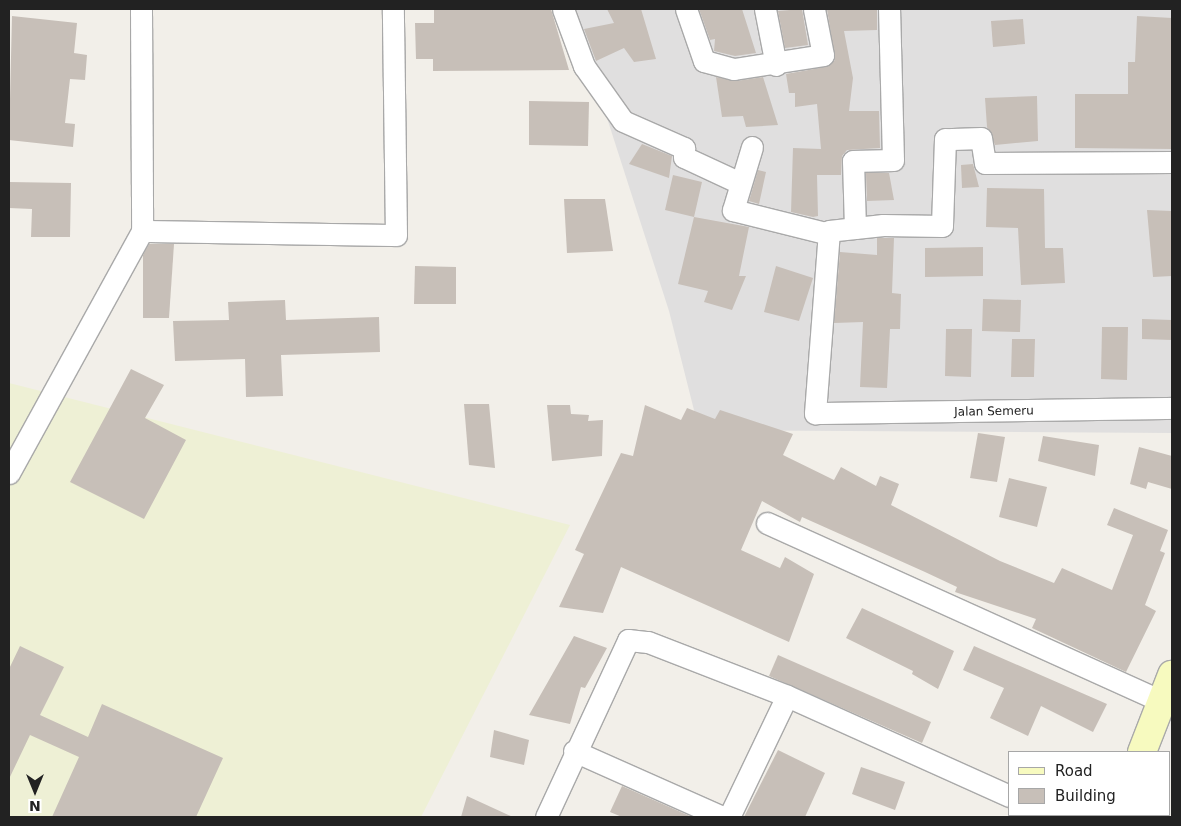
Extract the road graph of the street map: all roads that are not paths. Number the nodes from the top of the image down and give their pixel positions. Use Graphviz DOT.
graph roads {
  1 [pos="141,9"];
  2 [pos="393,9"];
  3 [pos="563,9"];
  4 [pos="686,9"];
  5 [pos="765,9"];
  6 [pos="814,9"];
  7 [pos="889,9"];
  8 [pos="776,65"];
  9 [pos="752,147"];
  10 [pos="1172,162"];
  11 [pos="740,183"];
  12 [pos="855,228"];
  13 [pos="142,231"];
  14 [pos="829,234"];
  15 [pos="1172,408"];
  16 [pos="9,473"];
  17 [pos="767,523"];
  18 [pos="1172,675"];
  19 [pos="787,696"];
  20 [pos="1163,702"];
  21 [pos="574,751"];
  22 [pos="1142,751"];
  23 [pos="1008,795"];
  24 [pos="546,817"];
  25 [pos="722,817"];
  26 [pos="730,817"];
  1 -- 13 [label="street"];
  2 -- 13 [label="street"];
  3 -- 11 [label="street"];
  4 -- 8 [label="street"];
  5 -- 8 [label="street"];
  6 -- 8 [label="street"];
  7 -- 12 [label="street"];
  9 -- 11 [label="street"];
  10 -- 12 [label="street"];
  11 -- 14 [label="street"];
  12 -- 14 [label="street"];
  13 -- 16 [label="street"];
  14 -- 15 [label="street, Jalan Semeru"];
  17 -- 20 [label="street"];
  18 -- 20 [label="main road"];
  19 -- 21 [label="street"];
  19 -- 23 [label="street"];
  19 -- 26 [label="street"];
  20 -- 22 [label="main road"];
  21 -- 24 [label="street"];
  21 -- 25 [label="street"];
}
